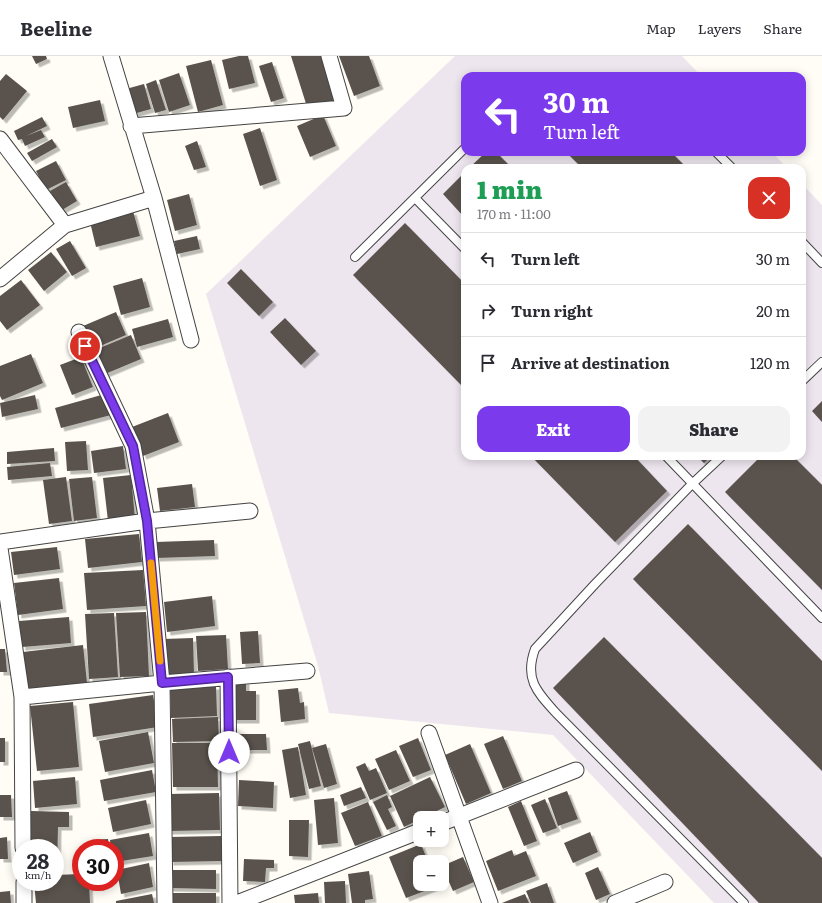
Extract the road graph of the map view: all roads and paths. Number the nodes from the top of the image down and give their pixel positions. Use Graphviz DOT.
graph roads {
  1 [pos="111,56"];
  2 [pos="329,56"];
  3 [pos="132,126"];
  4 [pos="0,139"];
  5 [pos="461,152"];
  6 [pos="720,156"];
  7 [pos="728,164"];
  8 [pos="154,198"];
  9 [pos="415,198"];
  10 [pos="65,225"];
  11 [pos="461,245"];
  12 [pos="806,246"];
  13 [pos="355,257"];
  14 [pos="822,263"];
  15 [pos="0,279"];
  16 [pos="79,332"];
  17 [pos="191,340"];
  18 [pos="822,362"];
  19 [pos="806,377"];
  20 [pos="670,460"];
  21 [pos="718,460"];
  22 [pos="692,484"];
  23 [pos="250,511"];
  24 [pos="147,521"];
  25 [pos="0,542"];
  26 [pos="0,548"];
  27 [pos="822,618"];
  28 [pos="307,671"];
  29 [pos="228,677"];
  30 [pos="162,683"];
  31 [pos="22,697"];
  32 [pos="428,733"];
  33 [pos="576,770"];
  34 [pos="458,816"];
  35 [pos="449,820"];
  36 [pos="413,834"];
  37 [pos="24,839"];
  38 [pos="665,882"];
  39 [pos="24,891"];
  40 [pos="622,902"];
  41 [pos="24,903"];
  42 [pos="165,903"];
  43 [pos="230,903"];
  44 [pos="237,903"];
  45 [pos="490,903"];
  46 [pos="744,903"];
  1 -- 3 [label="street"];
  2 -- 3 [label="street"];
  3 -- 8 [label="street"];
  4 -- 10 [label="street"];
  5 -- 9 [label="lane"];
  6 -- 7 [label="lane"];
  8 -- 10 [label="street"];
  8 -- 17 [label="street"];
  9 -- 11 [label="lane"];
  9 -- 13 [label="lane"];
  10 -- 15 [label="street"];
  12 -- 14 [label="lane"];
  16 -- 24 [label="street"];
  18 -- 19 [label="lane"];
  20 -- 22 [label="lane"];
  21 -- 22 [label="lane"];
  22 -- 27 [label="lane"];
  22 -- 46 [label="lane"];
  23 -- 24 [label="street"];
  24 -- 25 [label="street"];
  24 -- 30 [label="street"];
  26 -- 31 [label="street"];
  28 -- 29 [label="street"];
  29 -- 30 [label="street"];
  29 -- 43 [label="street"];
  30 -- 31 [label="street"];
  30 -- 42 [label="street"];
  31 -- 37 [label="street"];
  32 -- 34 [label="street"];
  33 -- 34 [label="street"];
  34 -- 35 [label="street"];
  34 -- 45 [label="street"];
  36 -- 44 [label="street"];
  38 -- 40 [label="street"];
  39 -- 41 [label="street"];
}
